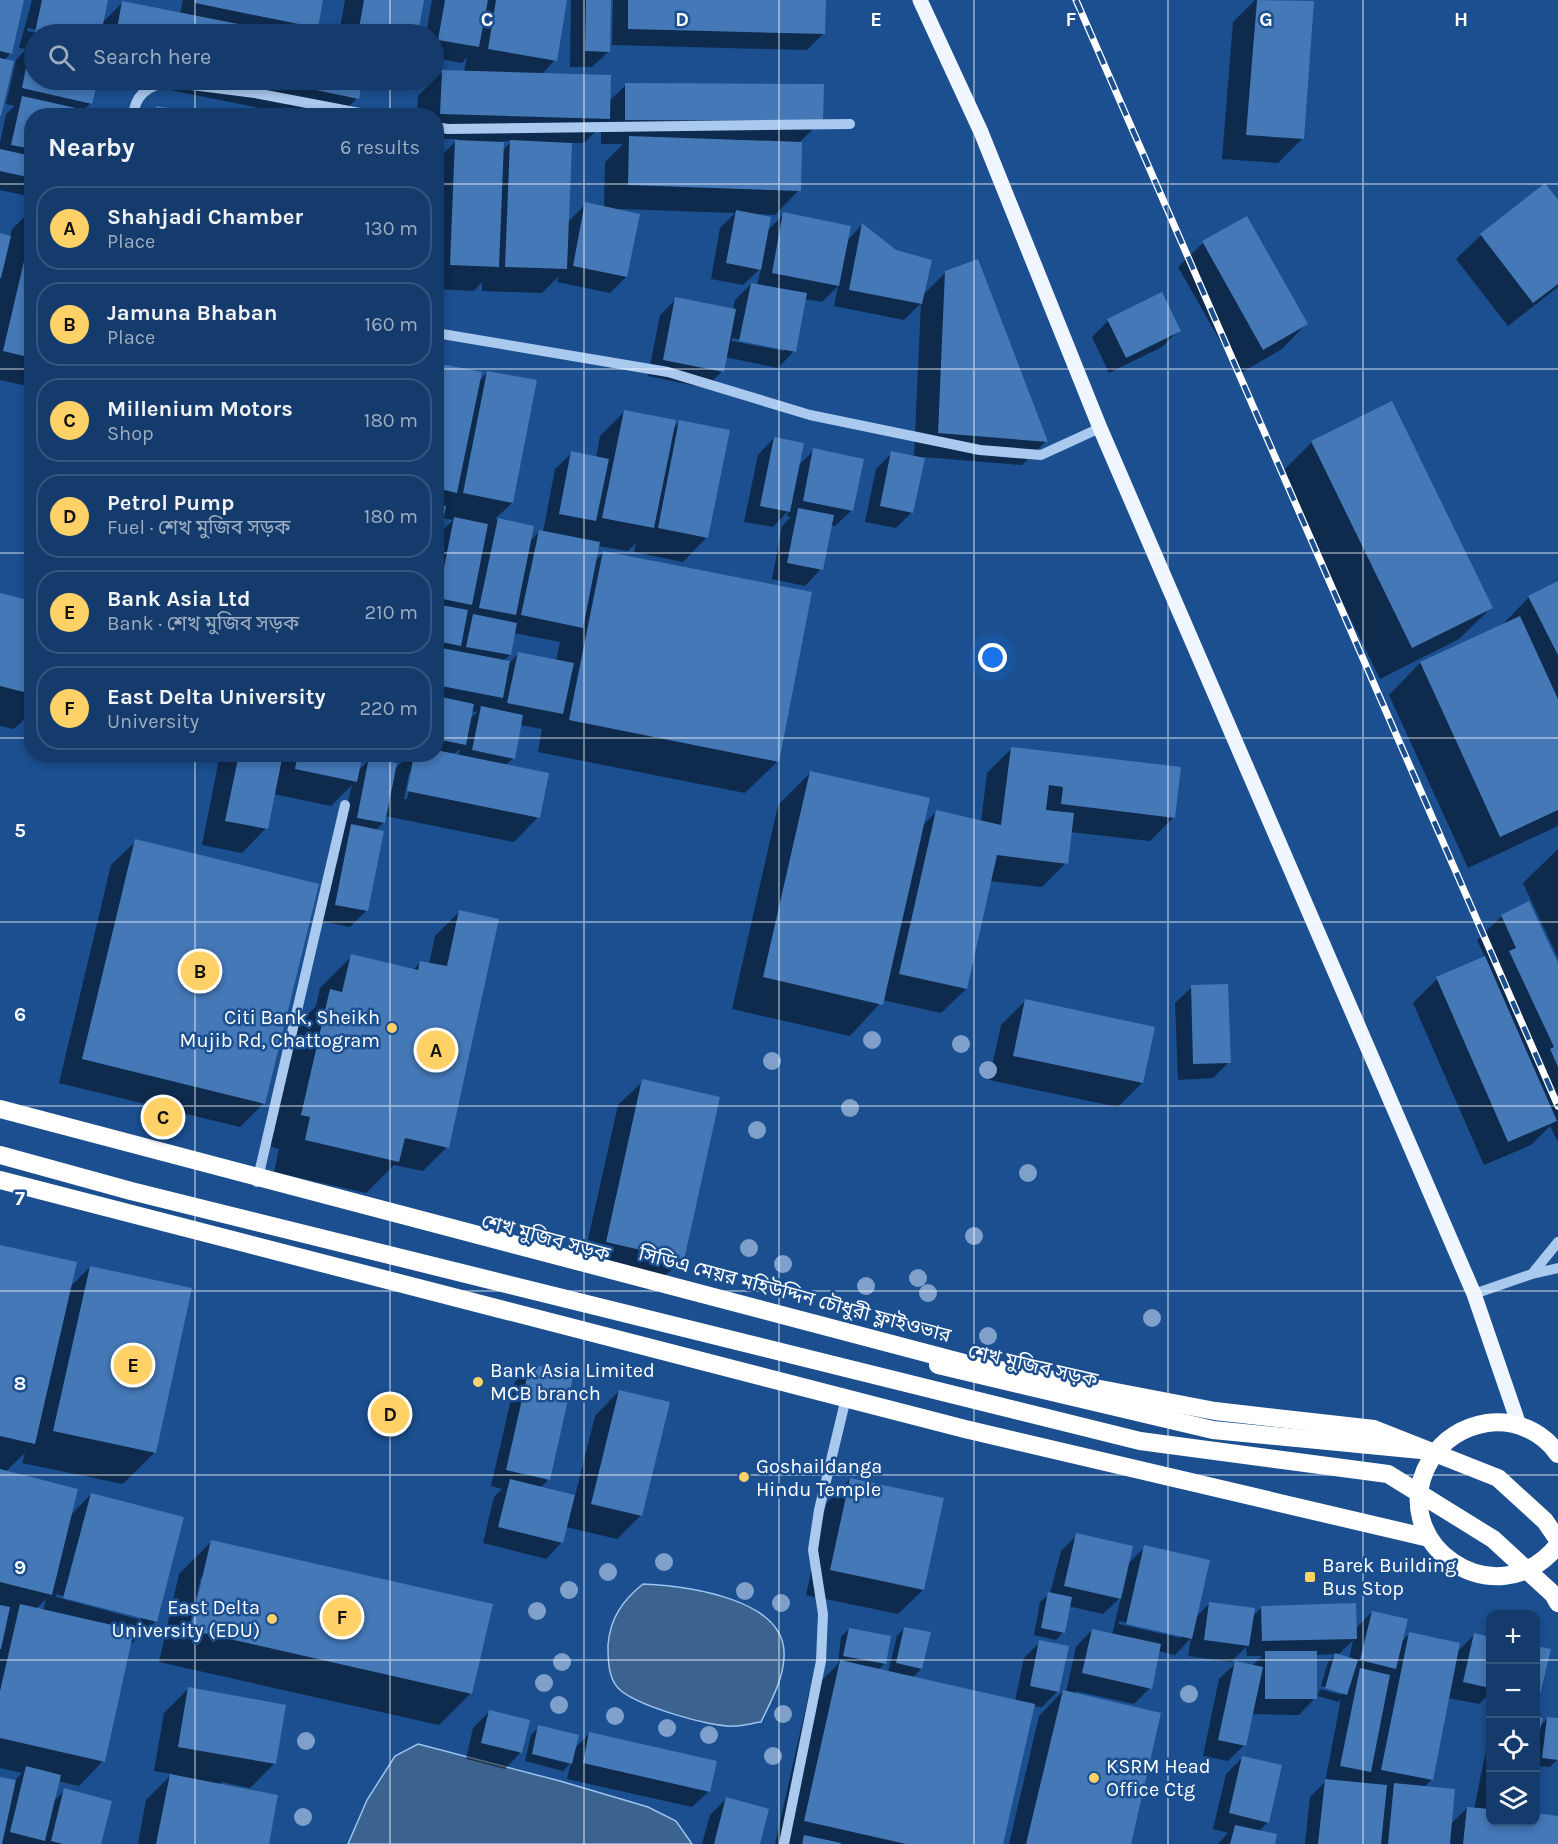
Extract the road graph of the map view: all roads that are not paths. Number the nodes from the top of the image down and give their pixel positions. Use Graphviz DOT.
graph roads {
  1 [pos="920,0"];
  2 [pos="146,90"];
  3 [pos="233,90"];
  4 [pos="134,108"];
  5 [pos="333,108"];
  6 [pos="850,124"];
  7 [pos="444,128"];
  8 [pos="444,334"];
  9 [pos="1100,428"];
  10 [pos="345,806"];
  11 [pos="0,1109"];
  12 [pos="0,1116"];
  13 [pos="0,1155"];
  14 [pos="0,1180"];
  15 [pos="256,1185"];
  16 [pos="1558,1242"];
  17 [pos="1558,1268"];
  18 [pos="1532,1274"];
  19 [pos="1474,1293"];
  20 [pos="846,1398"];
  21 [pos="1519,1425"];
  22 [pos="1436,1451"];
  23 [pos="1558,1454"];
  24 [pos="1429,1539"];
  25 [pos="1558,1540"];
  26 [pos="1558,1545"];
  27 [pos="1558,1603"];
  28 [pos="784,1844"];
  1 -- 9 [label="main road"];
  2 -- 4 [label="street"];
  3 -- 5 [label="street"];
  6 -- 7 [label="street"];
  8 -- 9 [label="street"];
  9 -- 19 [label="main road"];
  10 -- 15 [label="street"];
  11 -- 25 [label="highway, সিডিএ মেয়র মহিউদ্দিন চৌধুরী ফ্লাইওভার, bridge"];
  12 -- 15 [label="highway, শেখ মুজিব সড়ক"];
  13 -- 27 [label="highway, bridge"];
  14 -- 20 [label="highway"];
  15 -- 22 [label="highway, শেখ মুজিব সড়ক"];
  16 -- 18 [label="street"];
  17 -- 18 [label="street"];
  18 -- 19 [label="street"];
  19 -- 21 [label="main road"];
  20 -- 24 [label="highway"];
  20 -- 28 [label="street"];
  21 -- 22 [label="highway"];
  21 -- 23 [label="highway"];
  22 -- 24 [label="highway"];
  24 -- 26 [label="highway"];
}
